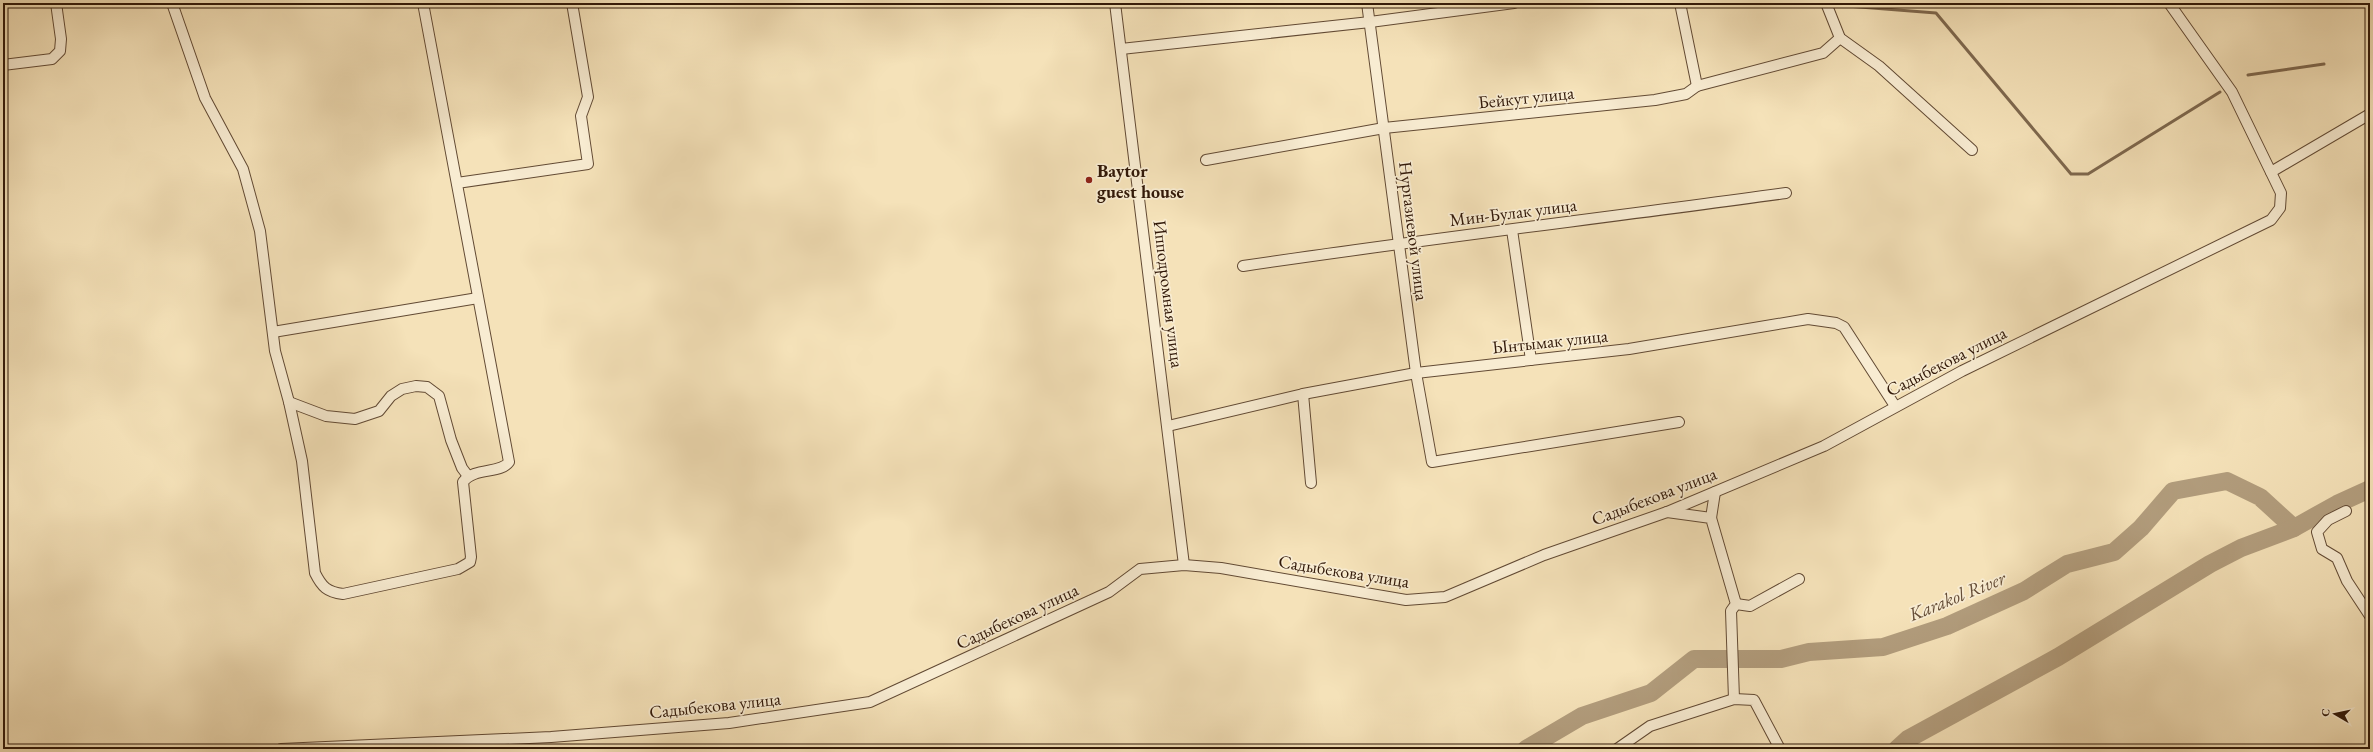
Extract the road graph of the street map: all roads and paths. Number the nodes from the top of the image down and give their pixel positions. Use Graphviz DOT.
graph roads {
  1 [pos="56,3"];
  2 [pos="172,3"];
  3 [pos="423,3"];
  4 [pos="572,3"];
  5 [pos="1115,3"];
  6 [pos="1367,3"];
  7 [pos="1514,3"];
  8 [pos="1680,3"];
  9 [pos="1826,3"];
  10 [pos="2169,3"];
  11 [pos="1370,22"];
  12 [pos="1840,38"];
  13 [pos="1121,49"];
  14 [pos="3,65"];
  15 [pos="1697,86"];
  16 [pos="2370,114"];
  17 [pos="1384,128"];
  18 [pos="1972,150"];
  19 [pos="1206,160"];
  20 [pos="2271,172"];
  21 [pos="457,184"];
  22 [pos="1786,193"];
  23 [pos="1512,230"];
  24 [pos="1398,243"];
  25 [pos="1243,266"];
  26 [pos="478,298"];
  27 [pos="273,332"];
  28 [pos="1531,360"];
  29 [pos="1416,373"];
  30 [pos="1303,394"];
  31 [pos="289,402"];
  32 [pos="1895,406"];
  33 [pos="1679,422"];
  34 [pos="1168,426"];
  35 [pos="468,476"];
  36 [pos="1311,483"];
  37 [pos="1715,492"];
  38 [pos="2346,511"];
  39 [pos="1667,512"];
  40 [pos="1711,518"];
  41 [pos="1184,565"];
  42 [pos="1799,579"];
  43 [pos="1736,604"];
  44 [pos="2370,616"];
  45 [pos="1734,700"];
  46 [pos="281,749"];
  47 [pos="1617,749"];
  48 [pos="1780,749"];
  1 -- 14 [label="street"];
  2 -- 27 [label="street"];
  3 -- 21 [label="street"];
  4 -- 21 [label="street"];
  5 -- 13 [label="street, Ипподромная улица"];
  6 -- 11 [label="street, Нургазиевой улица"];
  7 -- 11 [label="street"];
  8 -- 15 [label="street"];
  9 -- 12 [label="street"];
  10 -- 20 [label="street, Садыбекова улица"];
  11 -- 13 [label="street"];
  11 -- 17 [label="street, Нургазиевой улица"];
  12 -- 15 [label="street, Бейкут улица"];
  12 -- 18 [label="street"];
  13 -- 34 [label="street, Ипподромная улица"];
  15 -- 17 [label="street, Бейкут улица"];
  16 -- 20 [label="street"];
  17 -- 19 [label="street, Бейкут улица"];
  17 -- 24 [label="street, Нургазиевой улица"];
  20 -- 32 [label="street, Садыбекова улица"];
  21 -- 26 [label="street"];
  22 -- 23 [label="street, Мин-Булак улица"];
  23 -- 24 [label="street, Мин-Булак улица"];
  23 -- 28 [label="street"];
  24 -- 25 [label="street, Мин-Булак улица"];
  24 -- 29 [label="street, Нургазиевой улица"];
  26 -- 27 [label="street"];
  26 -- 35 [label="street"];
  27 -- 31 [label="street"];
  28 -- 29 [label="street, Ынтымак улица"];
  28 -- 32 [label="street, Ынтымак улица"];
  29 -- 30 [label="street, Ынтымак улица"];
  29 -- 33 [label="street, Нургазиевой улица"];
  30 -- 34 [label="street, Ынтымак улица"];
  30 -- 36 [label="street"];
  31 -- 35 [label="street"];
  31 -- 35 [label="street"];
  32 -- 37 [label="street, Садыбекова улица"];
  34 -- 41 [label="street, Ипподромная улица"];
  37 -- 39 [label="street, Садыбекова улица"];
  37 -- 40 [label="street"];
  38 -- 44 [label="street"];
  39 -- 40 [label="street"];
  39 -- 41 [label="street, Садыбекова улица"];
  40 -- 43 [label="street"];
  41 -- 46 [label="street, Садыбекова улица"];
  42 -- 43 [label="street"];
  43 -- 45 [label="street"];
  45 -- 47 [label="street"];
  45 -- 48 [label="street"];
}
